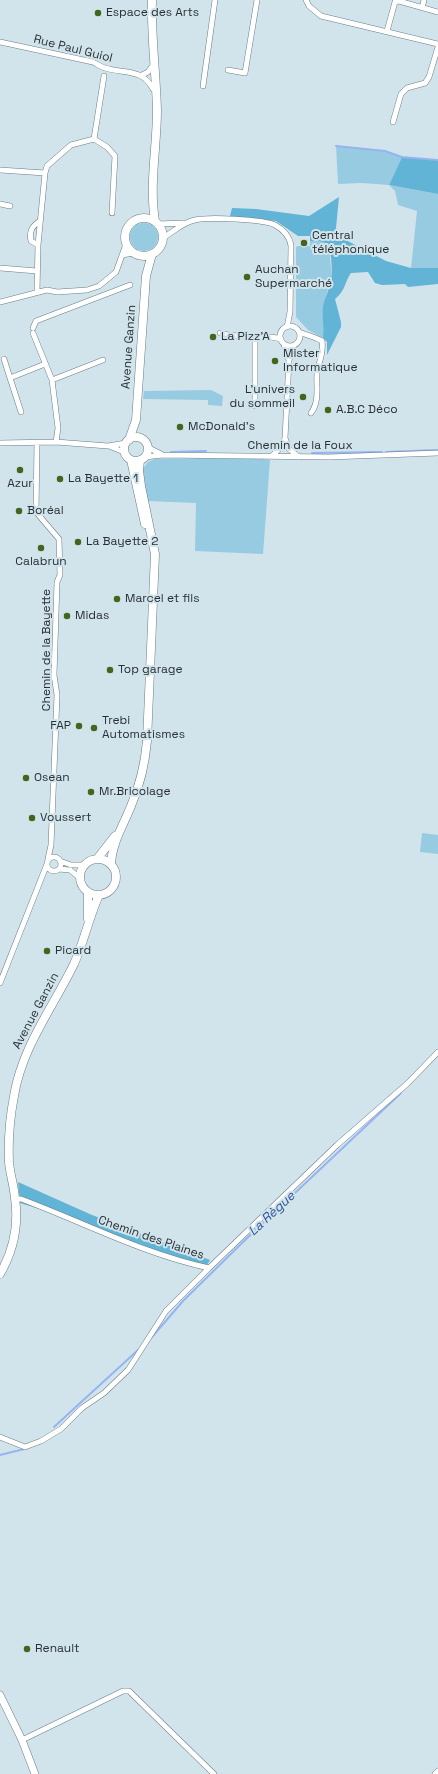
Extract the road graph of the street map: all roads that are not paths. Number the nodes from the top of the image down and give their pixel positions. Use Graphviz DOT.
graph roads {
  1 [pos="146,0"];
  2 [pos="152,0"];
  3 [pos="215,0"];
  4 [pos="257,0"];
  5 [pos="306,0"];
  6 [pos="424,0"];
  7 [pos="422,8"];
  8 [pos="438,12"];
  9 [pos="388,31"];
  10 [pos="0,42"];
  11 [pos="438,44"];
  12 [pos="438,48"];
  13 [pos="152,67"];
  14 [pos="228,70"];
  15 [pos="142,75"];
  16 [pos="104,76"];
  17 [pos="203,86"];
  18 [pos="153,89"];
  19 [pos="156,98"];
  20 [pos="393,122"];
  21 [pos="94,139"];
  22 [pos="0,170"];
  23 [pos="45,173"];
  24 [pos="152,197"];
  25 [pos="0,204"];
  26 [pos="10,206"];
  27 [pos="112,213"];
  28 [pos="141,218"];
  29 [pos="40,221"];
  30 [pos="156,222"];
  31 [pos="185,223"];
  32 [pos="163,238"];
  33 [pos="126,244"];
  34 [pos="38,245"];
  35 [pos="136,254"];
  36 [pos="152,254"];
  37 [pos="122,255"];
  38 [pos="0,268"];
  39 [pos="37,270"];
  40 [pos="146,276"];
  41 [pos="130,285"];
  42 [pos="99,286"];
  43 [pos="37,292"];
  44 [pos="103,296"];
  45 [pos="0,302"];
  46 [pos="290,312"];
  47 [pos="287,327"];
  48 [pos="293,327"];
  49 [pos="281,332"];
  50 [pos="299,332"];
  51 [pos="220,333"];
  52 [pos="255,335"];
  53 [pos="269,336"];
  54 [pos="309,337"];
  55 [pos="299,340"];
  56 [pos="282,341"];
  57 [pos="294,345"];
  58 [pos="4,359"];
  59 [pos="103,360"];
  60 [pos="288,360"];
  61 [pos="45,364"];
  62 [pos="10,378"];
  63 [pos="52,380"];
  64 [pos="255,406"];
  65 [pos="21,412"];
  66 [pos="311,413"];
  67 [pos="136,420"];
  68 [pos="285,438"];
  69 [pos="141,439"];
  70 [pos="37,442"];
  71 [pos="56,442"];
  72 [pos="127,442"];
  73 [pos="0,443"];
  74 [pos="108,446"];
  75 [pos="147,447"];
  76 [pos="288,447"];
  77 [pos="124,452"];
  78 [pos="438,453"];
  79 [pos="162,455"];
  80 [pos="272,456"];
  81 [pos="280,456"];
  82 [pos="299,457"];
  83 [pos="143,458"];
  84 [pos="131,460"];
  85 [pos="152,606"];
  86 [pos="118,833"];
  87 [pos="51,846"];
  88 [pos="55,856"];
  89 [pos="97,860"];
  90 [pos="60,861"];
  91 [pos="47,862"];
  92 [pos="111,864"];
  93 [pos="85,865"];
  94 [pos="59,869"];
  95 [pos="50,870"];
  96 [pos="40,878"];
  97 [pos="80,878"];
  98 [pos="88,892"];
  99 [pos="100,895"];
  100 [pos="88,925"];
  101 [pos="0,983"];
  102 [pos="438,1052"];
  103 [pos="16,1200"];
  104 [pos="209,1268"];
  105 [pos="0,1274"];
  106 [pos="0,1437"];
  107 [pos="0,1695"];
  108 [pos="22,1740"];
  109 [pos="438,1771"];
  110 [pos="35,1774"];
  111 [pos="214,1774"];
  112 [pos="435,1774"];
  1 -- 13 [label="main road"];
  2 -- 13 [label="main road"];
  3 -- 17 [label="street"];
  4 -- 14 [label="street"];
  5 -- 9 [label="street"];
  6 -- 7 [label="street"];
  7 -- 8 [label="street"];
  7 -- 9 [label="street"];
  9 -- 11 [label="street"];
  10 -- 15 [label="street, Rue Paul Guiol"];
  12 -- 20 [label="street"];
  13 -- 15 [label="street"];
  13 -- 18 [label="main road"];
  13 -- 19 [label="main road"];
  15 -- 18 [label="street"];
  16 -- 21 [label="street"];
  18 -- 19 [label="main road"];
  19 -- 24 [label="main road"];
  21 -- 23 [label="street"];
  21 -- 27 [label="street"];
  22 -- 23 [label="street"];
  23 -- 29 [label="street"];
  24 -- 28 [label="main road"];
  24 -- 30 [label="main road"];
  25 -- 26 [label="street"];
  28 -- 30 [label="main road"];
  28 -- 33 [label="main road"];
  29 -- 34 [label="street"];
  29 -- 34 [label="street"];
  30 -- 31 [label="street"];
  30 -- 32 [label="main road"];
  31 -- 32 [label="street"];
  31 -- 46 [label="street"];
  32 -- 36 [label="main road"];
  33 -- 35 [label="main road"];
  33 -- 37 [label="street"];
  34 -- 39 [label="street"];
  35 -- 36 [label="main road"];
  35 -- 37 [label="street"];
  35 -- 40 [label="main road, Avenue Ganzin"];
  36 -- 40 [label="main road, Avenue Ganzin"];
  37 -- 42 [label="street"];
  38 -- 39 [label="street"];
  39 -- 43 [label="street"];
  40 -- 67 [label="main road, Avenue Ganzin"];
  41 -- 44 [label="street"];
  42 -- 43 [label="street"];
  42 -- 44 [label="street"];
  43 -- 45 [label="street"];
  44 -- 61 [label="street"];
  46 -- 47 [label="street"];
  46 -- 48 [label="street"];
  47 -- 48 [label="street"];
  47 -- 49 [label="street"];
  48 -- 50 [label="street"];
  49 -- 53 [label="street"];
  49 -- 56 [label="street"];
  50 -- 54 [label="street"];
  50 -- 55 [label="street"];
  51 -- 52 [label="street"];
  52 -- 53 [label="street"];
  52 -- 64 [label="street"];
  53 -- 56 [label="street"];
  54 -- 55 [label="street"];
  54 -- 66 [label="street"];
  55 -- 57 [label="street"];
  56 -- 57 [label="street"];
  56 -- 60 [label="street"];
  57 -- 60 [label="street"];
  58 -- 62 [label="street"];
  59 -- 63 [label="street"];
  60 -- 68 [label="street"];
  61 -- 62 [label="street"];
  61 -- 63 [label="street"];
  62 -- 65 [label="street"];
  63 -- 71 [label="street"];
  67 -- 69 [label="main road, Avenue Ganzin"];
  67 -- 72 [label="main road, Avenue Ganzin"];
  68 -- 76 [label="street"];
  68 -- 80 [label="street"];
  69 -- 72 [label="main road"];
  69 -- 75 [label="main road"];
  70 -- 71 [label="street"];
  70 -- 73 [label="street"];
  70 -- 87 [label="street, Chemin de la Bayette"];
  71 -- 74 [label="street"];
  72 -- 74 [label="street"];
  72 -- 77 [label="main road"];
  74 -- 77 [label="street"];
  75 -- 79 [label="street, Chemin de la Foux"];
  75 -- 83 [label="main road"];
  76 -- 81 [label="street"];
  76 -- 82 [label="street"];
  77 -- 84 [label="main road"];
  78 -- 82 [label="street, Chemin de la Foux"];
  79 -- 80 [label="street, Chemin de la Foux"];
  79 -- 83 [label="street, Chemin de la Foux"];
  80 -- 81 [label="street, Chemin de la Foux"];
  81 -- 82 [label="street, Chemin de la Foux"];
  83 -- 84 [label="main road"];
  83 -- 85 [label="main road"];
  84 -- 85 [label="main road"];
  85 -- 86 [label="main road"];
  86 -- 89 [label="main road"];
  86 -- 92 [label="main road"];
  87 -- 88 [label="street, Chemin de la Bayette"];
  87 -- 91 [label="street, Chemin de la Bayette"];
  88 -- 90 [label="street"];
  88 -- 91 [label="street"];
  89 -- 92 [label="main road"];
  89 -- 93 [label="main road"];
  90 -- 93 [label="street"];
  90 -- 94 [label="street"];
  91 -- 95 [label="street"];
  91 -- 96 [label="street, Chemin de la Bayette"];
  92 -- 99 [label="main road"];
  93 -- 97 [label="main road"];
  94 -- 95 [label="street"];
  94 -- 97 [label="street"];
  95 -- 96 [label="street"];
  96 -- 101 [label="street, Chemin de la Bayette"];
  97 -- 98 [label="main road"];
  98 -- 99 [label="main road"];
  98 -- 100 [label="main road, Avenue Ganzin"];
  99 -- 100 [label="main road, Avenue Ganzin"];
  100 -- 103 [label="main road, Avenue Ganzin"];
  102 -- 104 [label="street, Chemin des Plaines"];
  103 -- 104 [label="street, Chemin des Plaines"];
  103 -- 105 [label="main road, Avenue Ganzin"];
  104 -- 106 [label="street"];
  107 -- 108 [label="main road"];
  108 -- 110 [label="main road"];
  108 -- 111 [label="street"];
  109 -- 112 [label="street"];
}
